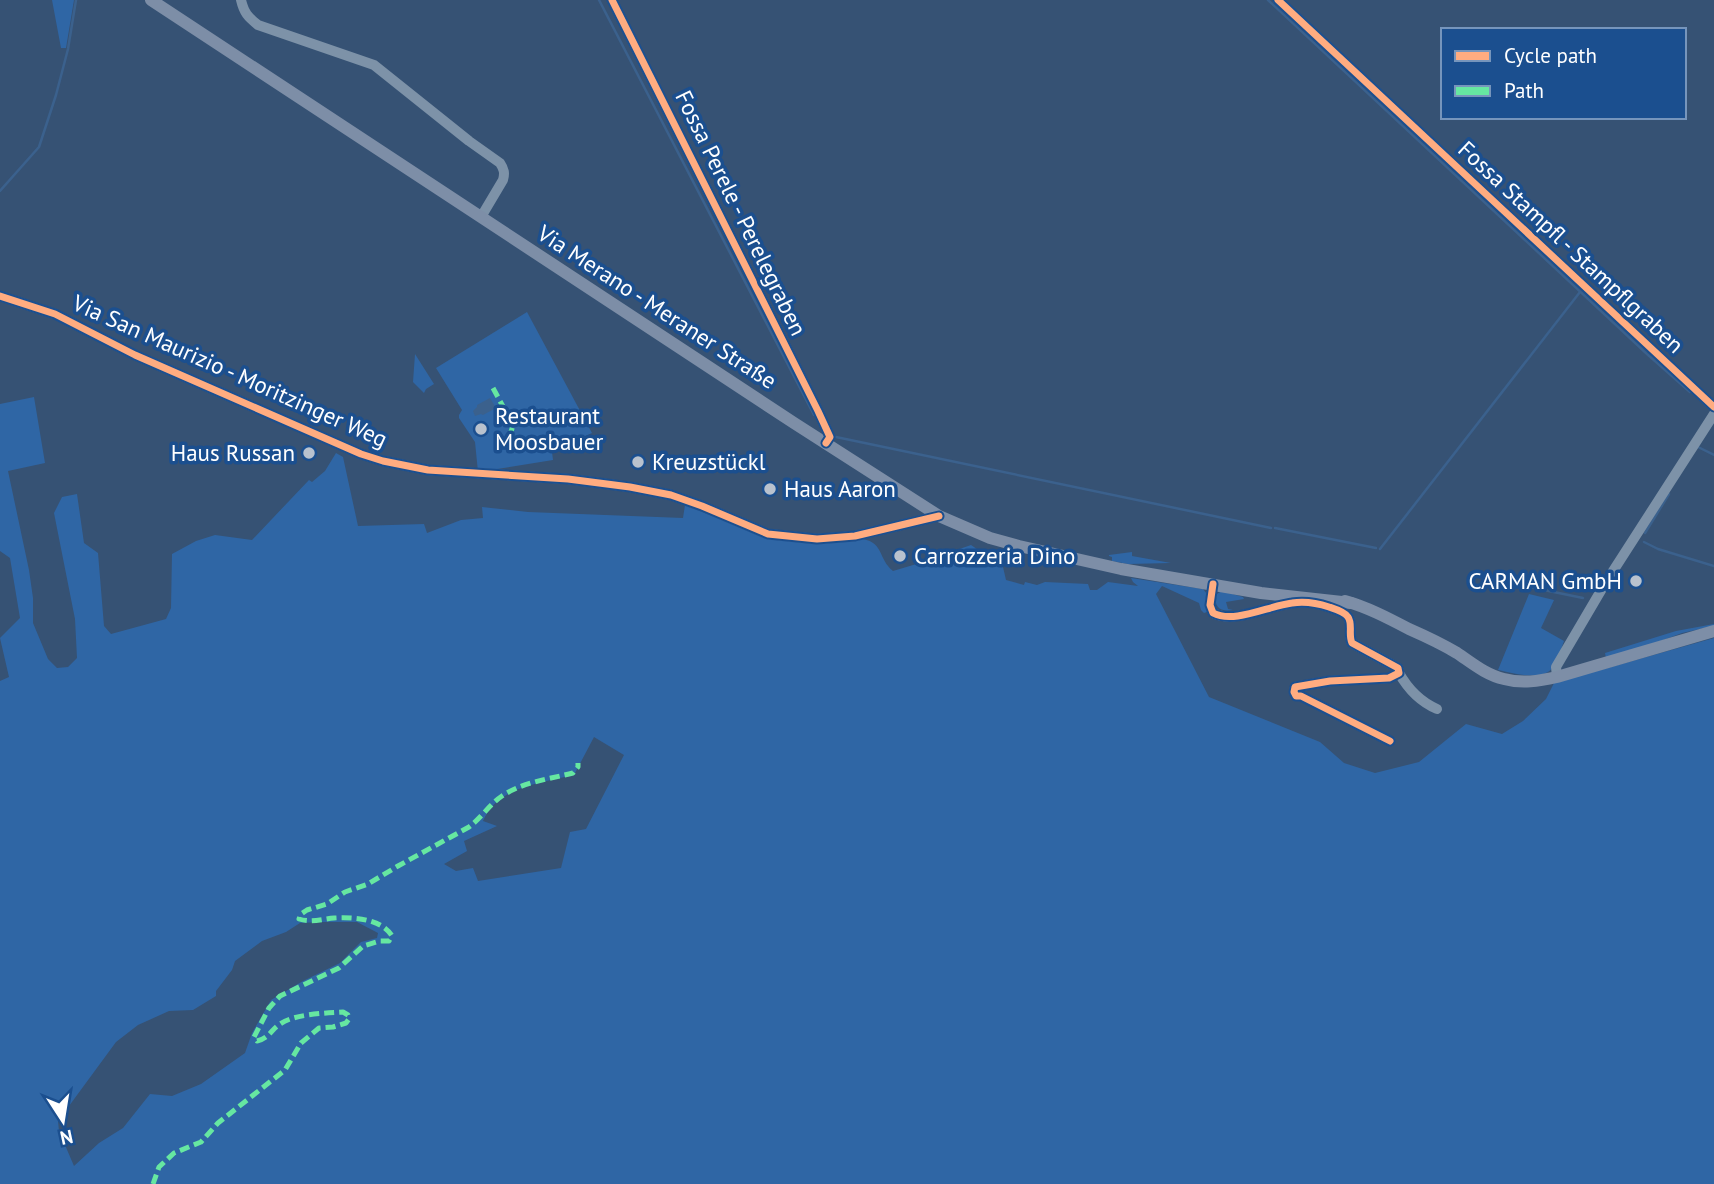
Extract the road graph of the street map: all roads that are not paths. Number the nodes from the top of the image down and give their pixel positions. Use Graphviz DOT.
graph roads {
  1 [pos="150,0"];
  2 [pos="241,0"];
  3 [pos="612,0"];
  4 [pos="1278,0"];
  5 [pos="481,217"];
  6 [pos="0,296"];
  7 [pos="1714,407"];
  8 [pos="1714,414"];
  9 [pos="826,443"];
  10 [pos="939,516"];
  11 [pos="1213,584"];
  12 [pos="1714,631"];
  13 [pos="1399,673"];
  14 [pos="1557,677"];
  15 [pos="1437,709"];
  16 [pos="1390,741"];
  1 -- 5 [label="main road, Via Merano - Meraner Straße"];
  2 -- 5 [label="street"];
  3 -- 9 [label="street, Fossa Perele - Perelegraben"];
  4 -- 7 [label="street, Fossa Stampfl - Stampflgraben"];
  5 -- 9 [label="main road, Via Merano - Meraner Straße"];
  6 -- 10 [label="street, Via San Maurizio - Moritzinger Weg"];
  8 -- 14 [label="street"];
  9 -- 10 [label="main road, Via Merano - Meraner Straße"];
  10 -- 11 [label="main road, Via Merano - Meraner Straße"];
  11 -- 13 [label="street"];
  11 -- 14 [label="main road, Via Merano - Meraner Straße"];
  12 -- 14 [label="main road, Via Merano - Meraner Straße"];
  13 -- 15 [label="street"];
  13 -- 16 [label="street"];
}
